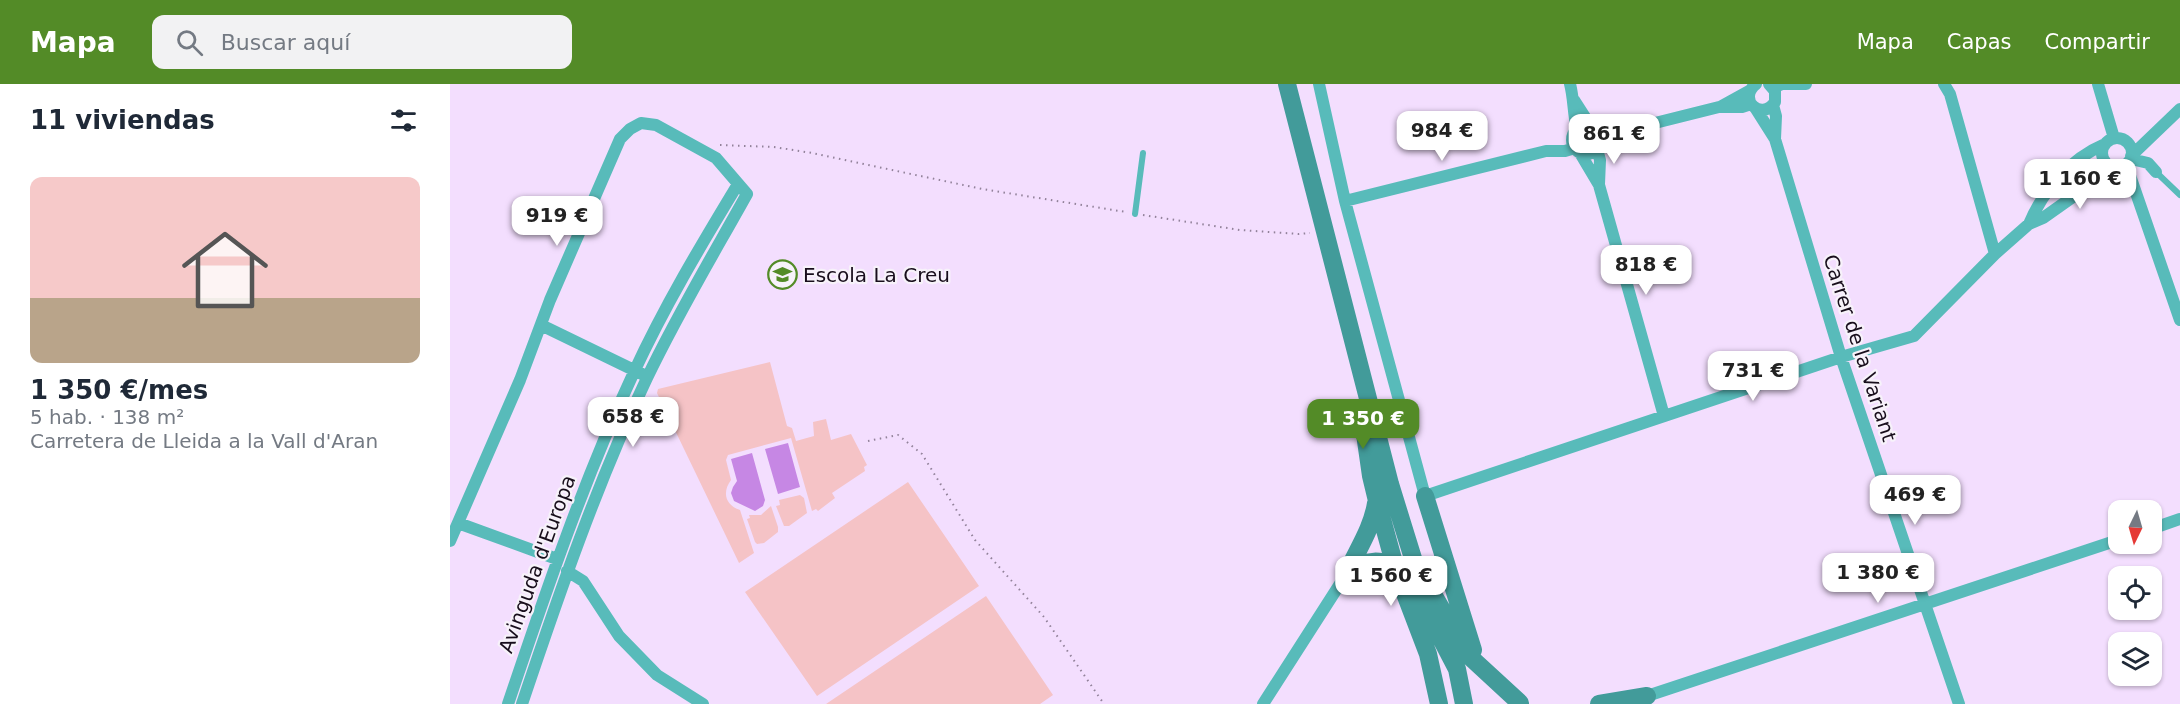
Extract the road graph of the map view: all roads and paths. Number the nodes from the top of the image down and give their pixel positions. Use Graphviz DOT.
graph roads {
  1 [pos="1287,84"];
  2 [pos="1319,84"];
  3 [pos="1570,84"];
  4 [pos="1805,84"];
  5 [pos="2098,84"];
  6 [pos="1753,86"];
  7 [pos="1948,87"];
  8 [pos="1773,94"];
  9 [pos="1574,100"];
  10 [pos="1753,106"];
  11 [pos="1719,107"];
  12 [pos="2180,109"];
  13 [pos="1575,132"];
  14 [pos="1597,138"];
  15 [pos="1774,139"];
  16 [pos="2109,141"];
  17 [pos="714,145"];
  18 [pos="1577,150"];
  19 [pos="1546,151"];
  20 [pos="1143,153"];
  21 [pos="2129,160"];
  22 [pos="2111,167"];
  23 [pos="2156,172"];
  24 [pos="738,184"];
  25 [pos="1599,185"];
  26 [pos="2180,195"];
  27 [pos="1346,201"];
  28 [pos="1135,214"];
  29 [pos="2029,224"];
  30 [pos="1325,231"];
  31 [pos="1995,254"];
  32 [pos="2180,320"];
  33 [pos="541,325"];
  34 [pos="1353,339"];
  35 [pos="1841,357"];
  36 [pos="635,370"];
  37 [pos="648,377"];
  38 [pos="1664,416"];
  39 [pos="868,441"];
  40 [pos="1425,496"];
  41 [pos="1377,501"];
  42 [pos="2180,519"];
  43 [pos="458,523"];
  44 [pos="2162,525"];
  45 [pos="450,541"];
  46 [pos="2108,543"];
  47 [pos="1410,550"];
  48 [pos="557,559"];
  49 [pos="1396,570"];
  50 [pos="567,571"];
  51 [pos="1347,573"];
  52 [pos="1926,604"];
  53 [pos="1433,623"];
  54 [pos="1477,664"];
  55 [pos="1640,700"];
  56 [pos="508,704"];
  57 [pos="522,704"];
  58 [pos="703,704"];
  59 [pos="1104,704"];
  60 [pos="1263,704"];
  61 [pos="1439,704"];
  62 [pos="1464,704"];
  63 [pos="1504,704"];
  64 [pos="1521,704"];
  65 [pos="1599,704"];
  66 [pos="1959,704"];
  1 -- 30 [label="main road"];
  2 -- 27 [label="street"];
  3 -- 9 [label="street"];
  4 -- 8 [label="street"];
  5 -- 16 [label="street"];
  6 -- 10 [label="street"];
  6 -- 11 [label="street"];
  7 -- 31 [label="street"];
  8 -- 10 [label="street"];
  8 -- 15 [label="street, Carrer de la Variant"];
  9 -- 13 [label="street"];
  9 -- 14 [label="street"];
  10 -- 11 [label="street"];
  10 -- 15 [label="street, Carrer de la Variant"];
  11 -- 14 [label="street"];
  12 -- 21 [label="street"];
  13 -- 14 [label="street"];
  13 -- 18 [label="street"];
  13 -- 19 [label="street"];
  14 -- 18 [label="street"];
  14 -- 25 [label="street"];
  15 -- 35 [label="street, Carrer de la Variant"];
  16 -- 21 [label="street"];
  16 -- 22 [label="street"];
  16 -- 29 [label="street"];
  17 -- 28 [label="path"];
  18 -- 19 [label="street"];
  18 -- 25 [label="street"];
  19 -- 27 [label="street"];
  20 -- 28 [label="lane"];
  21 -- 22 [label="street"];
  21 -- 23 [label="street"];
  21 -- 32 [label="street"];
  22 -- 29 [label="street"];
  23 -- 26 [label="lane"];
  24 -- 33 [label="street"];
  24 -- 36 [label="street, Avinguda d'Europa"];
  24 -- 37 [label="street, Avinguda d'Europa"];
  25 -- 38 [label="street"];
  27 -- 40 [label="street"];
  28 -- 30 [label="path"];
  29 -- 31 [label="street"];
  30 -- 34 [label="main road"];
  31 -- 35 [label="street"];
  33 -- 36 [label="street"];
  33 -- 43 [label="street"];
  34 -- 41 [label="main road"];
  34 -- 47 [label="main road"];
  35 -- 38 [label="street"];
  35 -- 52 [label="street, Carrer de la Variant"];
  36 -- 37 [label="street"];
  36 -- 48 [label="street, Avinguda d'Europa"];
  37 -- 50 [label="street, Avinguda d'Europa"];
  38 -- 40 [label="street"];
  39 -- 59 [label="path"];
  40 -- 54 [label="main road"];
  41 -- 49 [label="main road"];
  41 -- 51 [label="main road"];
  42 -- 44 [label="street"];
  43 -- 45 [label="street"];
  43 -- 48 [label="street"];
  46 -- 52 [label="street"];
  47 -- 53 [label="main road"];
  47 -- 54 [label="main road"];
  48 -- 56 [label="street, Avinguda d'Europa"];
  49 -- 51 [label="main road"];
  49 -- 53 [label="main road"];
  49 -- 61 [label="main road"];
  50 -- 57 [label="street, Avinguda d'Europa"];
  50 -- 58 [label="street"];
  51 -- 60 [label="street"];
  52 -- 55 [label="street"];
  52 -- 66 [label="street, Carrer de la Variant"];
  53 -- 62 [label="main road"];
  54 -- 64 [label="main road"];
  55 -- 65 [label="main road"];
  63 -- 64 [label="main road"];
}
